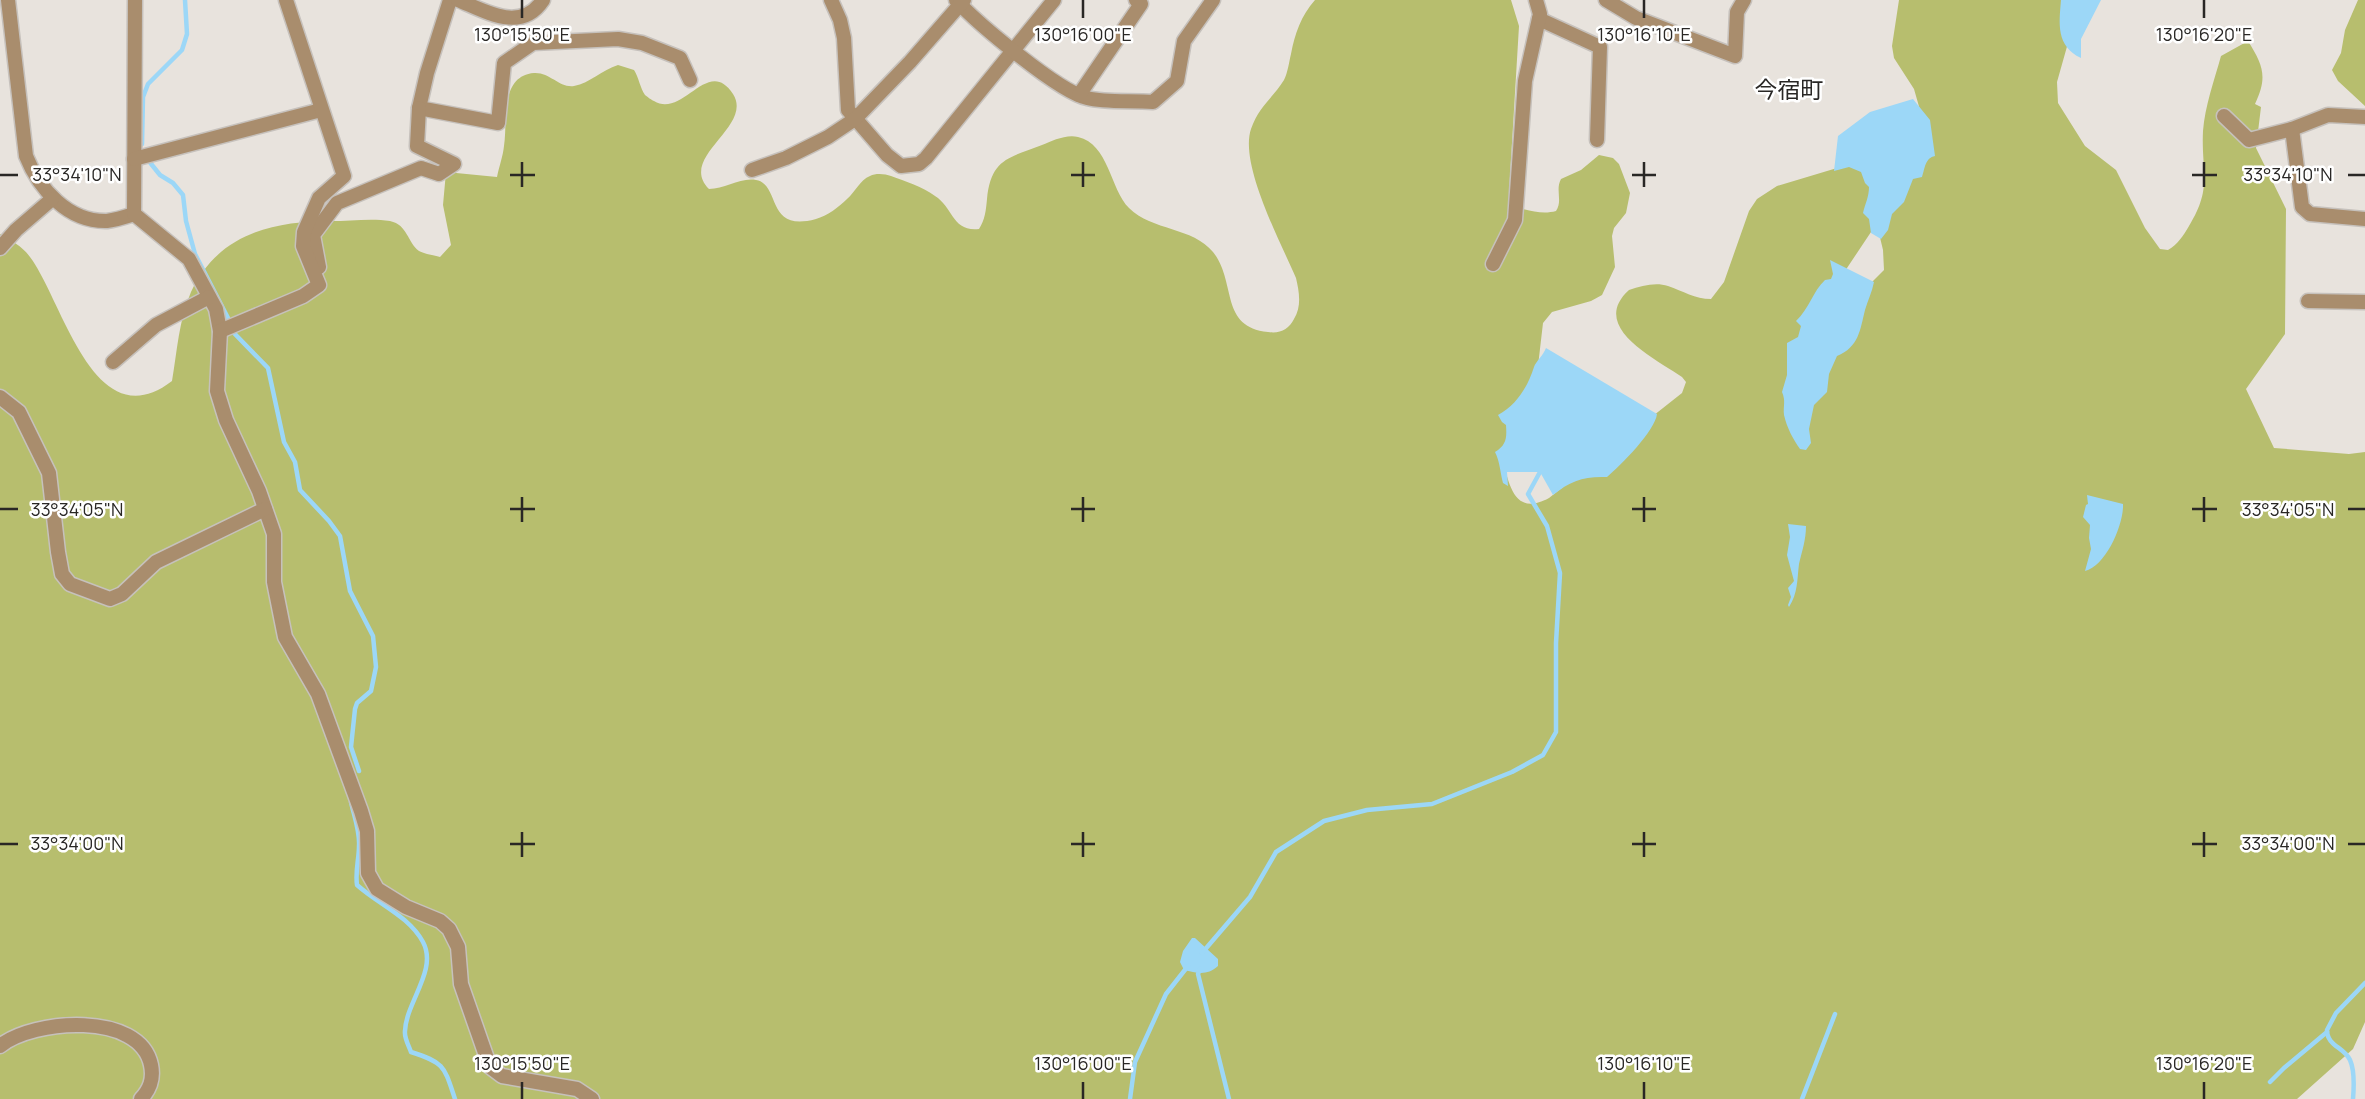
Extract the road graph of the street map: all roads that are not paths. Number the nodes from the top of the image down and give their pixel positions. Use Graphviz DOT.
graph roads {
  1 [pos="8,0"];
  2 [pos="135,0"];
  3 [pos="286,0"];
  4 [pos="450,0"];
  5 [pos="458,0"];
  6 [pos="543,0"];
  7 [pos="831,0"];
  8 [pos="1054,0"];
  9 [pos="1136,0"];
  10 [pos="1213,0"];
  11 [pos="1536,0"];
  12 [pos="1606,0"];
  13 [pos="1744,0"];
  14 [pos="960,2"];
  15 [pos="1539,19"];
  16 [pos="1014,50"];
  17 [pos="690,80"];
  18 [pos="1079,95"];
  19 [pos="419,108"];
  20 [pos="321,110"];
  21 [pos="2224,116"];
  22 [pos="2365,117"];
  23 [pos="855,119"];
  24 [pos="2292,129"];
  25 [pos="1597,140"];
  26 [pos="135,159"];
  27 [pos="751,170"];
  28 [pos="52,199"];
  29 [pos="134,214"];
  30 [pos="2365,219"];
  31 [pos="0,248"];
  32 [pos="1493,264"];
  33 [pos="318,285"];
  34 [pos="209,297"];
  35 [pos="2308,301"];
  36 [pos="2365,302"];
  37 [pos="220,331"];
  38 [pos="113,362"];
  39 [pos="0,397"];
  40 [pos="265,509"];
  41 [pos="0,1046"];
  42 [pos="141,1099"];
  43 [pos="592,1099"];
  1 -- 28 [label="street"];
  2 -- 26 [label="street"];
  3 -- 20 [label="street"];
  4 -- 19 [label="street"];
  5 -- 6 [label="street"];
  7 -- 23 [label="street"];
  8 -- 16 [label="street"];
  9 -- 18 [label="street"];
  10 -- 18 [label="street"];
  11 -- 15 [label="street"];
  12 -- 13 [label="street"];
  14 -- 16 [label="street"];
  14 -- 23 [label="street"];
  15 -- 25 [label="street"];
  15 -- 32 [label="street"];
  16 -- 18 [label="street"];
  16 -- 23 [label="street"];
  17 -- 19 [label="street"];
  19 -- 33 [label="street"];
  20 -- 26 [label="street"];
  20 -- 33 [label="street"];
  21 -- 24 [label="street"];
  22 -- 24 [label="street"];
  23 -- 27 [label="street"];
  24 -- 30 [label="street"];
  26 -- 29 [label="street"];
  28 -- 29 [label="street"];
  28 -- 31 [label="street"];
  29 -- 34 [label="street"];
  33 -- 37 [label="street"];
  34 -- 37 [label="street"];
  34 -- 38 [label="street"];
  35 -- 36 [label="street"];
  37 -- 40 [label="street"];
  39 -- 40 [label="street"];
  40 -- 43 [label="street"];
  41 -- 42 [label="street"];
}
